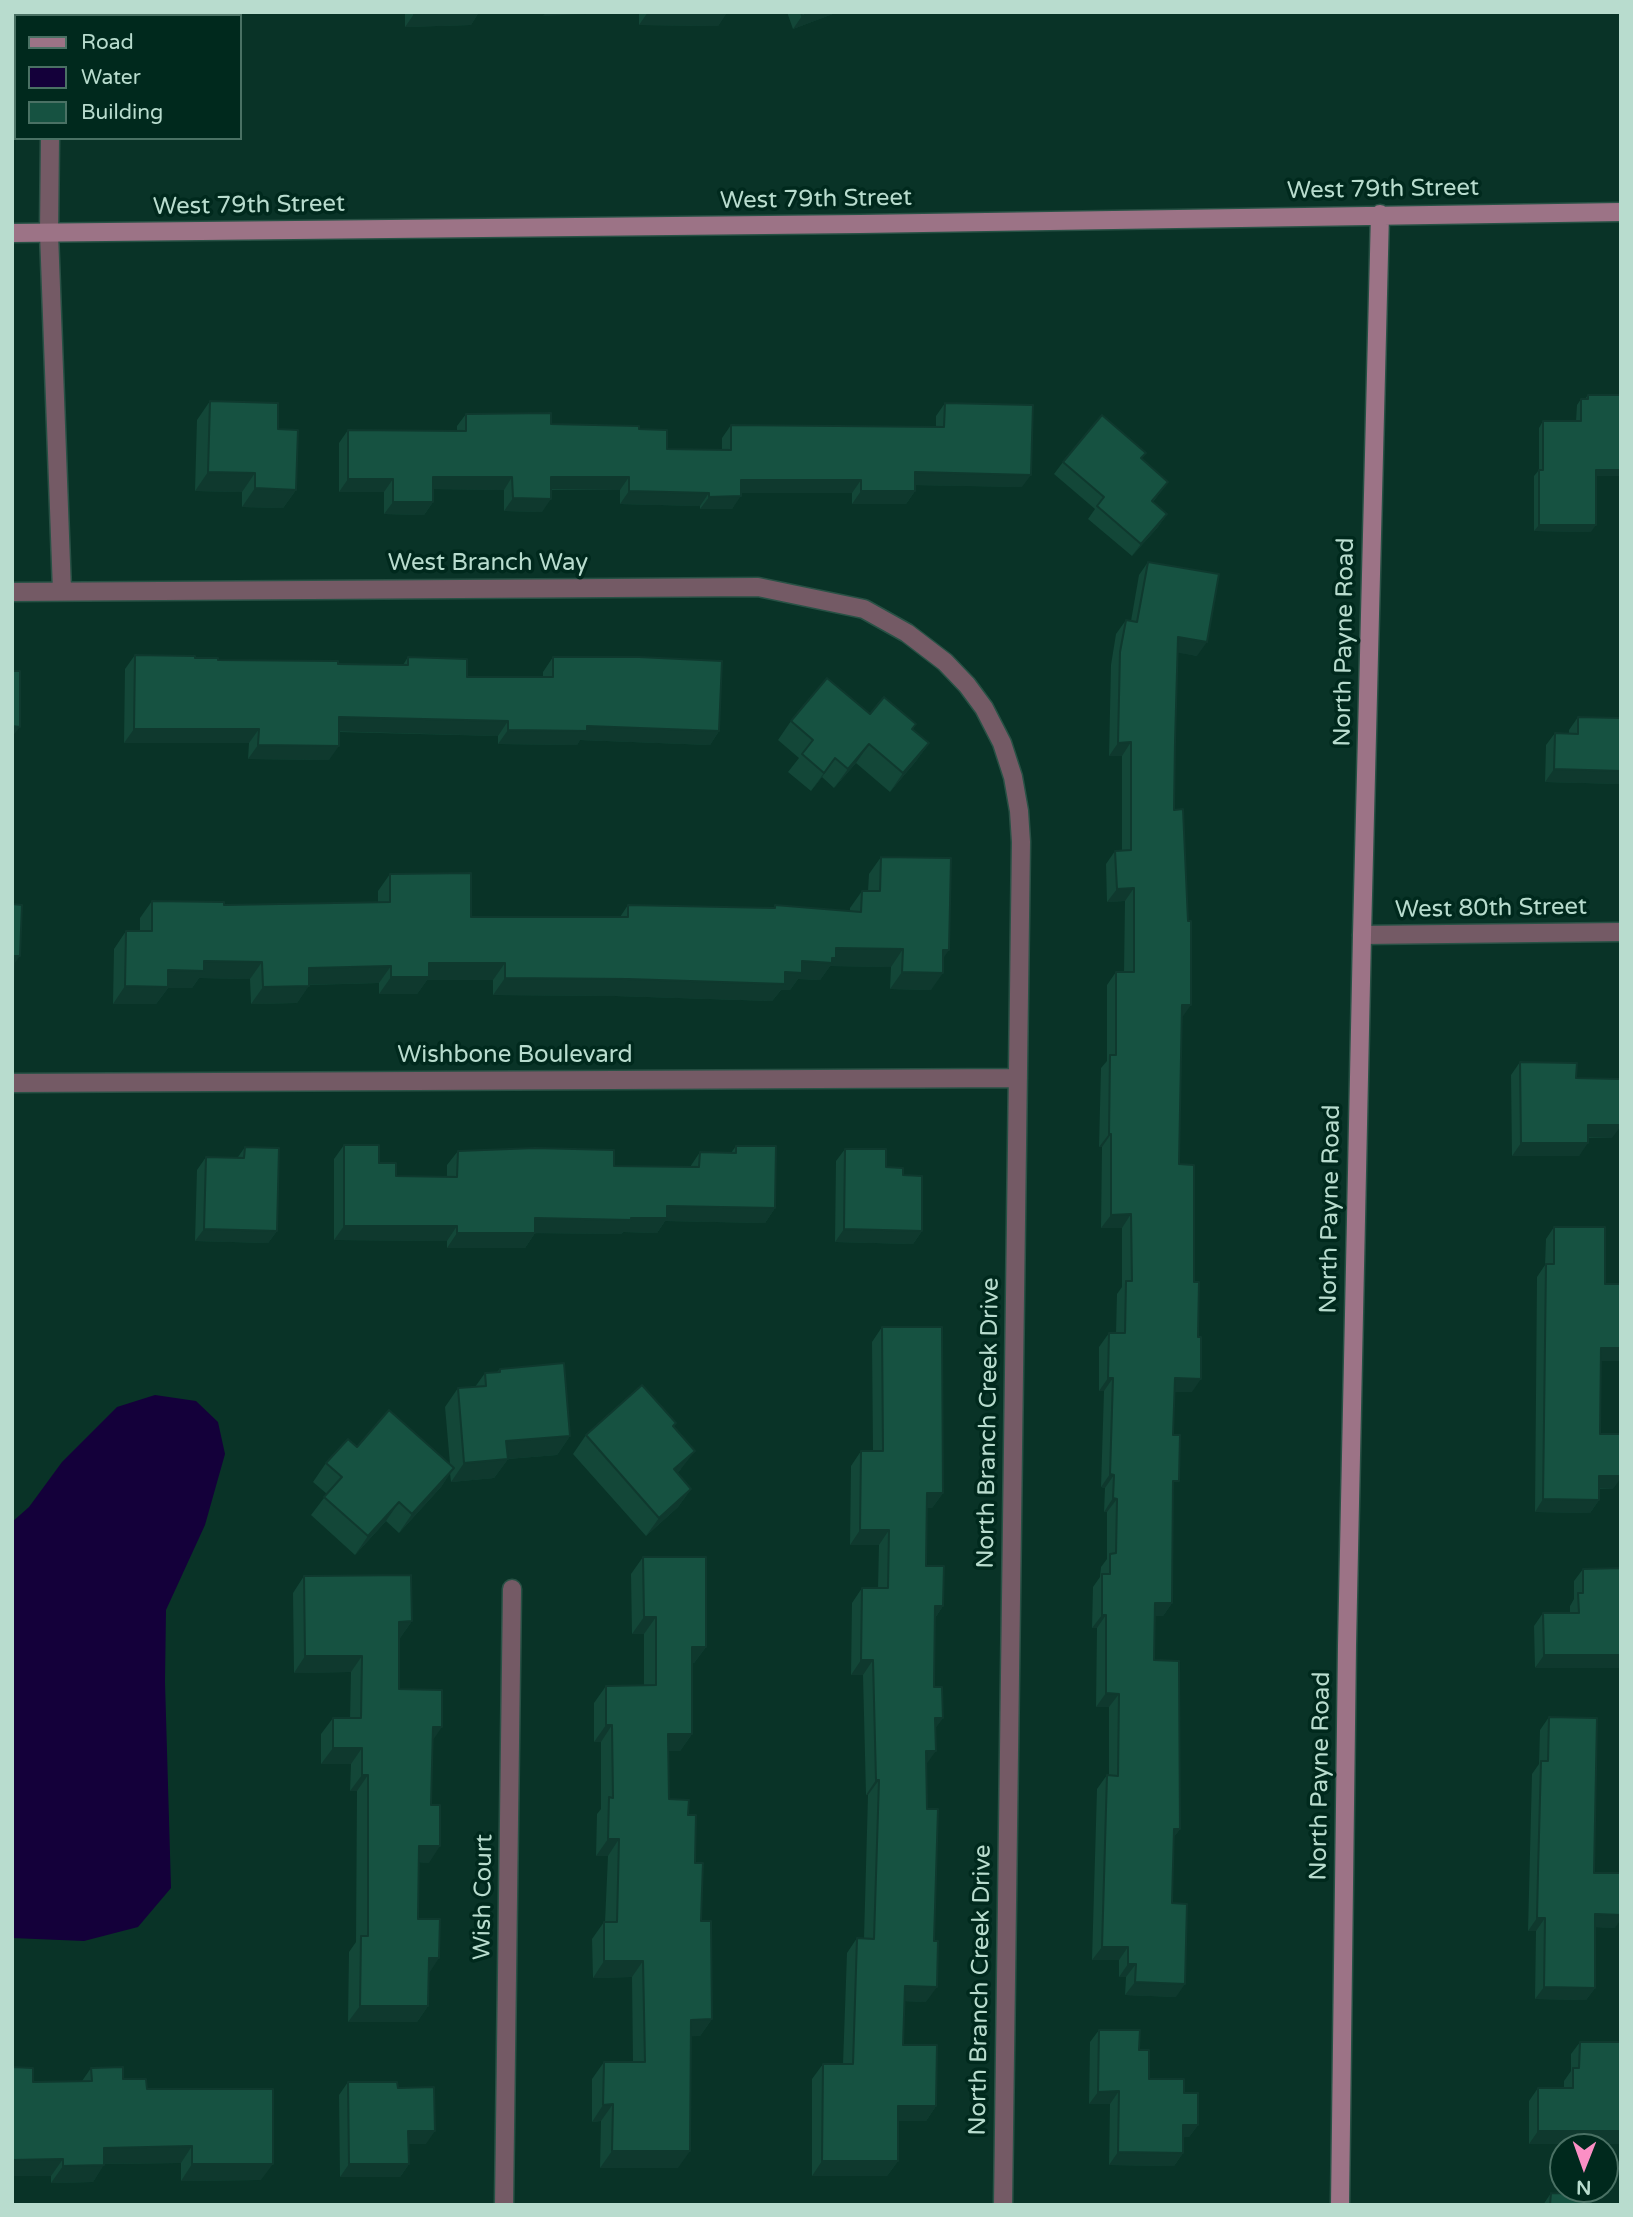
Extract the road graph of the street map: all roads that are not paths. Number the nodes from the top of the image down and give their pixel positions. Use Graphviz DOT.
graph roads {
  1 [pos="50,140"];
  2 [pos="1621,212"];
  3 [pos="1380,214"];
  4 [pos="12,233"];
  5 [pos="49,233"];
  6 [pos="62,591"];
  7 [pos="12,592"];
  8 [pos="945,662"];
  9 [pos="1621,932"];
  10 [pos="1362,935"];
  11 [pos="1018,1078"];
  12 [pos="12,1083"];
  13 [pos="512,1589"];
  14 [pos="504,2205"];
  15 [pos="1003,2205"];
  16 [pos="1340,2205"];
  1 -- 5 [label="street"];
  2 -- 3 [label="street, West 79th Street"];
  3 -- 5 [label="street, West 79th Street"];
  3 -- 10 [label="street, North Payne Road"];
  4 -- 5 [label="street, West 79th Street"];
  5 -- 6 [label="street"];
  6 -- 7 [label="street, West Branch Way"];
  6 -- 8 [label="street, West Branch Way"];
  8 -- 11 [label="street, North Branch Creek Drive"];
  9 -- 10 [label="street, West 80th Street"];
  10 -- 16 [label="street, North Payne Road"];
  11 -- 12 [label="street, Wishbone Boulevard"];
  11 -- 15 [label="street, North Branch Creek Drive"];
  13 -- 14 [label="street, Wish Court"];
}
